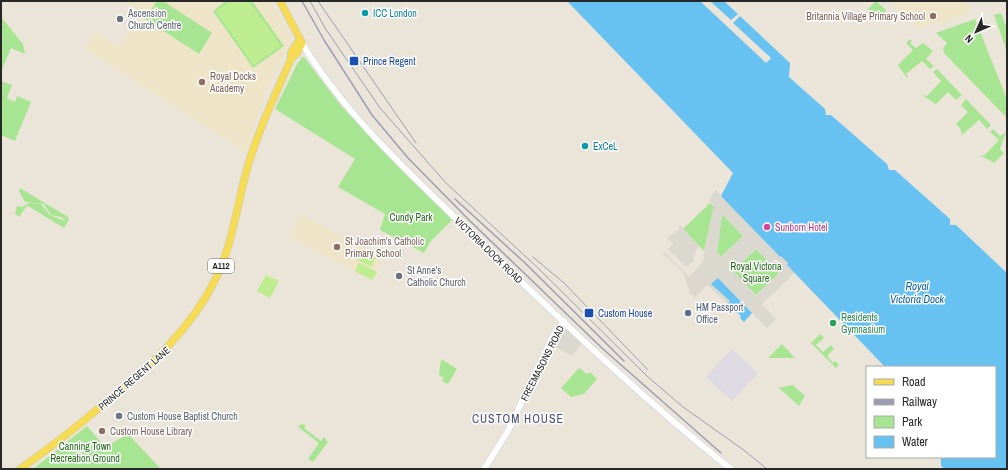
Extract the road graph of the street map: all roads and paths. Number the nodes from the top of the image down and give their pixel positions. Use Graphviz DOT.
graph roads {
  1 [pos="280,1"];
  2 [pos="302,43"];
  3 [pos="564,321"];
  4 [pos="20,469"];
  5 [pos="484,469"];
  6 [pos="731,469"];
  1 -- 2 [label="main road, VICTORIA DOCK ROAD"];
  2 -- 3 [label="street, VICTORIA DOCK ROAD"];
  2 -- 4 [label="main road, PRINCE REGENT LANE / A112"];
  3 -- 5 [label="street, FREEMASONS ROAD"];
  3 -- 6 [label="street, VICTORIA DOCK ROAD"];
}
